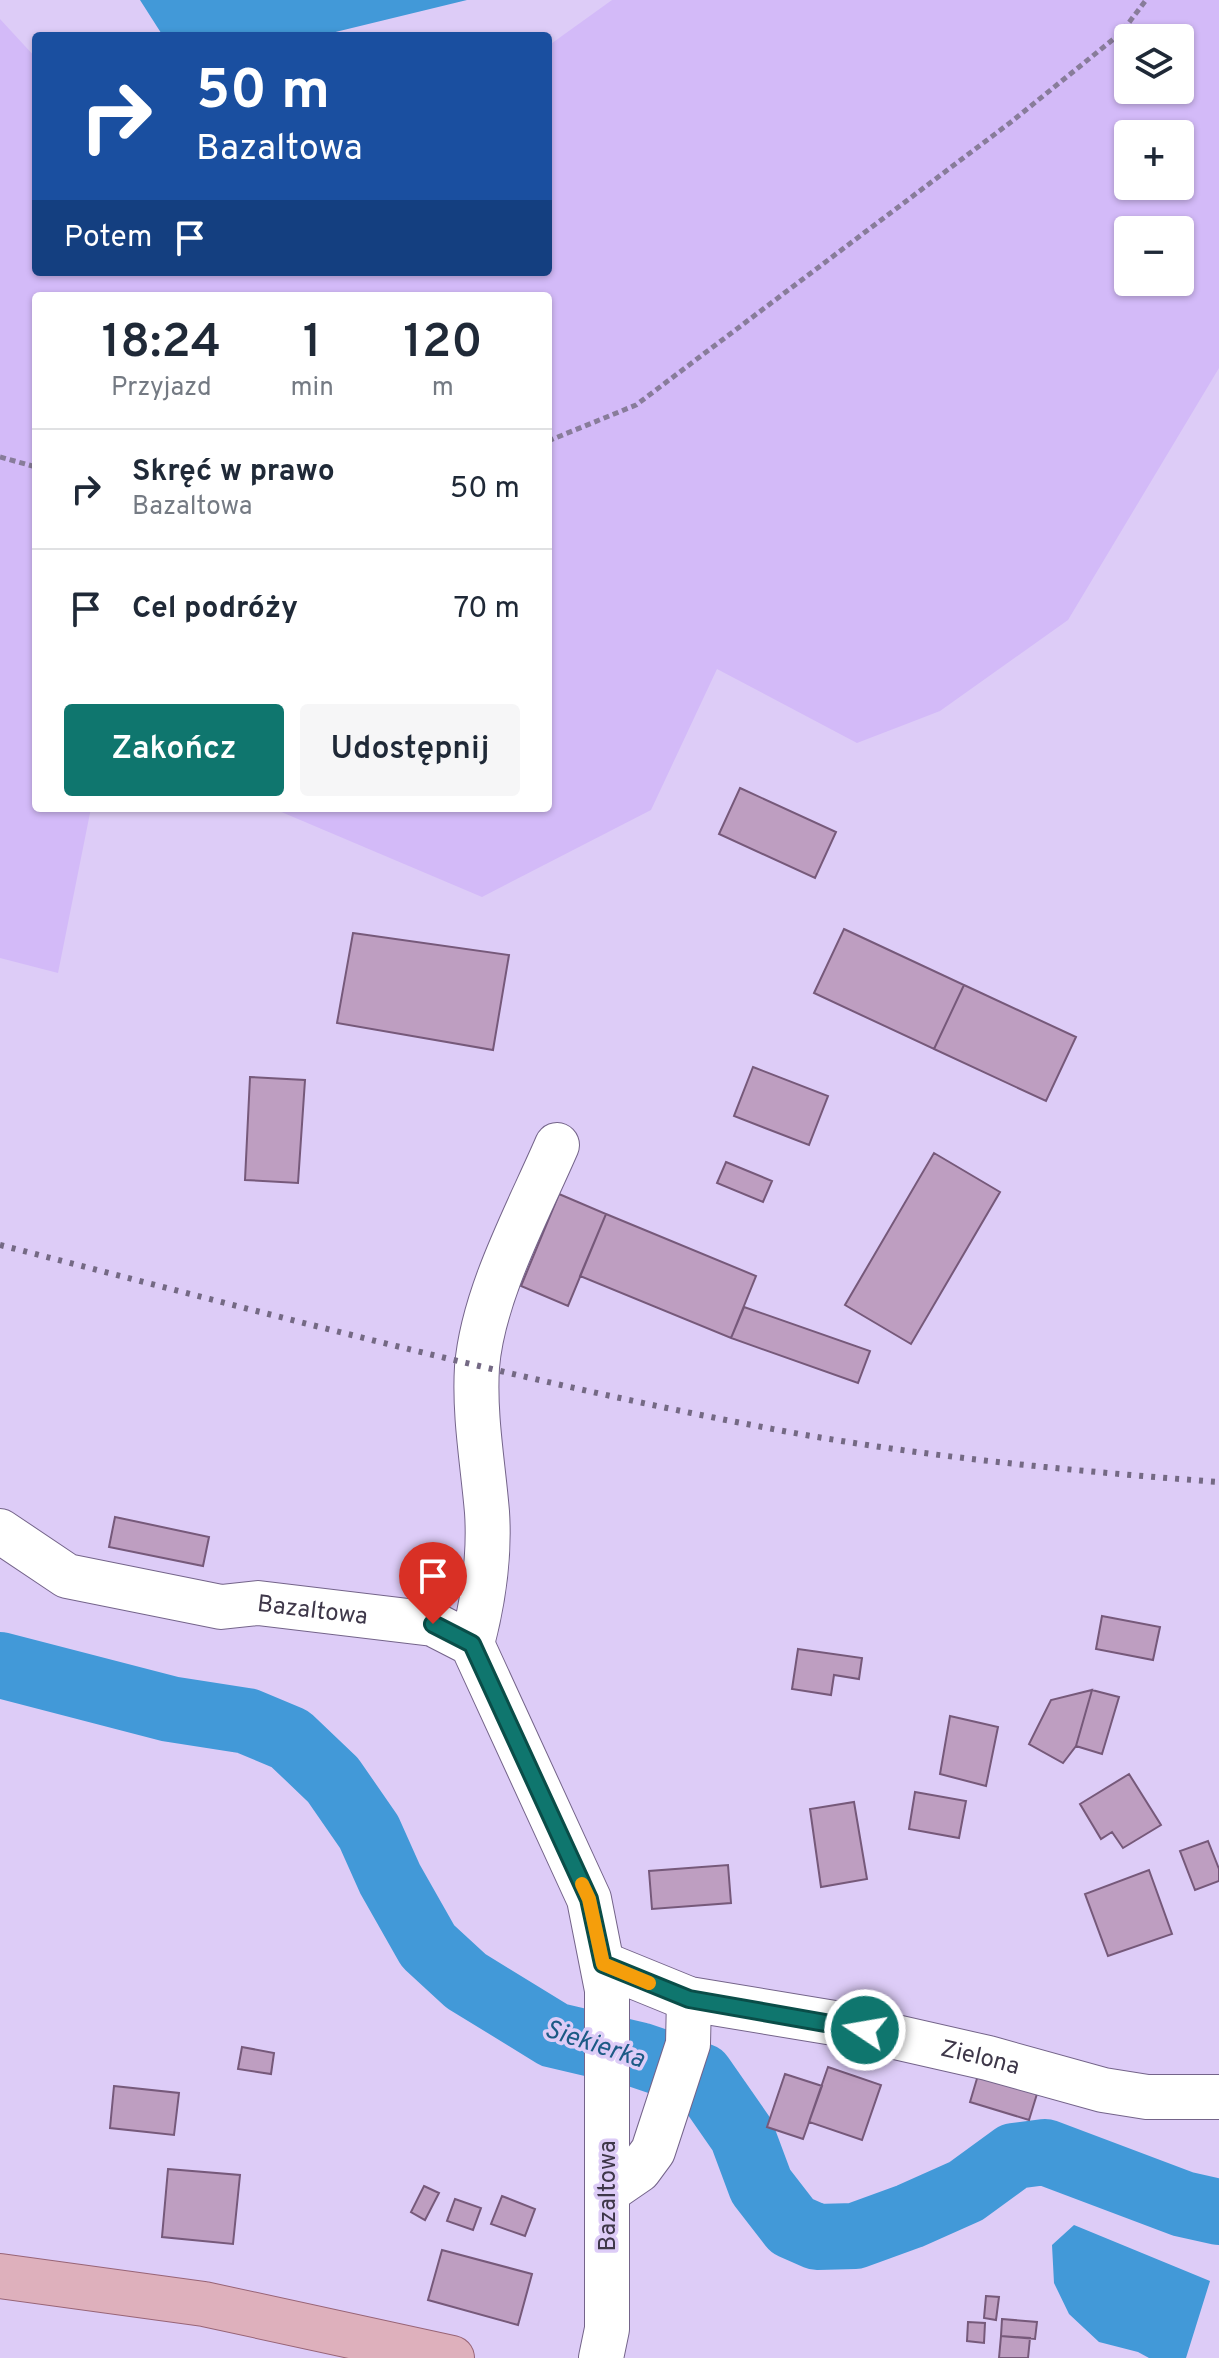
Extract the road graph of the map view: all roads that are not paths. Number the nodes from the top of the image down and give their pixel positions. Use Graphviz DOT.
graph roads {
  1 [pos="557,1145"];
  2 [pos="0,1531"];
  3 [pos="472,1644"];
  4 [pos="605,1977"];
  5 [pos="689,1999"];
  6 [pos="1219,2097"];
  7 [pos="607,2192"];
  8 [pos="0,2276"];
  9 [pos="452,2358"];
  10 [pos="601,2358"];
  1 -- 3 [label="street"];
  2 -- 3 [label="street, Bazaltowa"];
  3 -- 4 [label="street, Bazaltowa"];
  4 -- 5 [label="street, Zielona"];
  4 -- 7 [label="street, Bazaltowa"];
  5 -- 6 [label="street, Zielona"];
  5 -- 7 [label="street"];
  7 -- 10 [label="street, Bazaltowa"];
  8 -- 9 [label="main road"];
}
